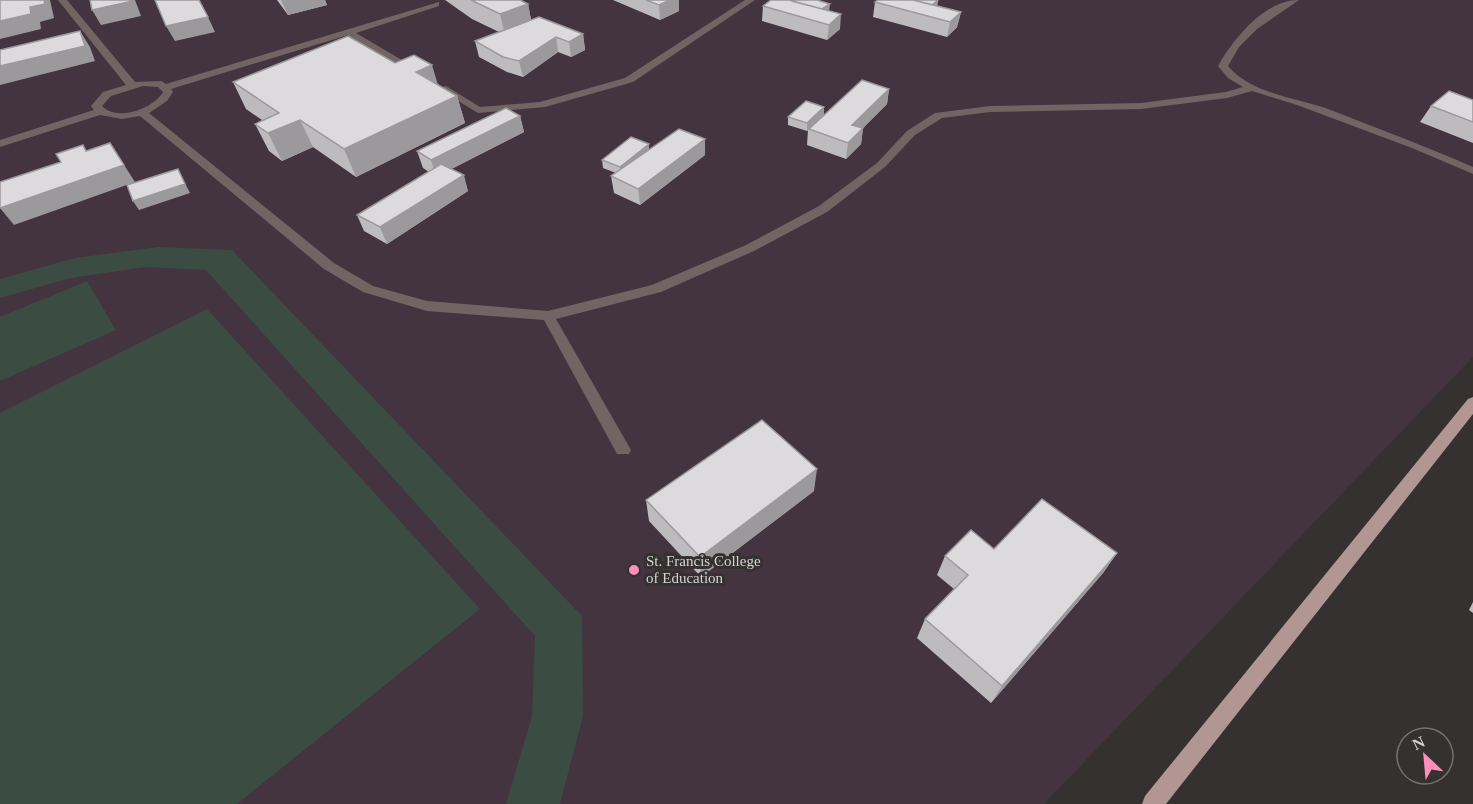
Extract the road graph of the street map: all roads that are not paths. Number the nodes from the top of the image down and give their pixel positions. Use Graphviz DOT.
graph roads {
  1 [pos="62,0"];
  2 [pos="751,0"];
  3 [pos="1296,0"];
  4 [pos="435,4"];
  5 [pos="349,32"];
  6 [pos="131,84"];
  7 [pos="166,87"];
  8 [pos="1252,88"];
  9 [pos="99,112"];
  10 [pos="142,112"];
  11 [pos="0,144"];
  12 [pos="1473,171"];
  13 [pos="548,316"];
  14 [pos="1473,403"];
  15 [pos="623,450"];
  16 [pos="1153,804"];
  1 -- 6 [label="lane"];
  2 -- 5 [label="lane"];
  3 -- 8 [label="lane"];
  4 -- 5 [label="lane"];
  5 -- 7 [label="lane"];
  6 -- 7 [label="lane"];
  6 -- 9 [label="lane"];
  7 -- 10 [label="lane"];
  8 -- 12 [label="lane"];
  8 -- 13 [label="lane"];
  9 -- 10 [label="lane"];
  9 -- 11 [label="lane"];
  10 -- 13 [label="lane"];
  13 -- 15 [label="lane"];
  14 -- 16 [label="main road"];
}
